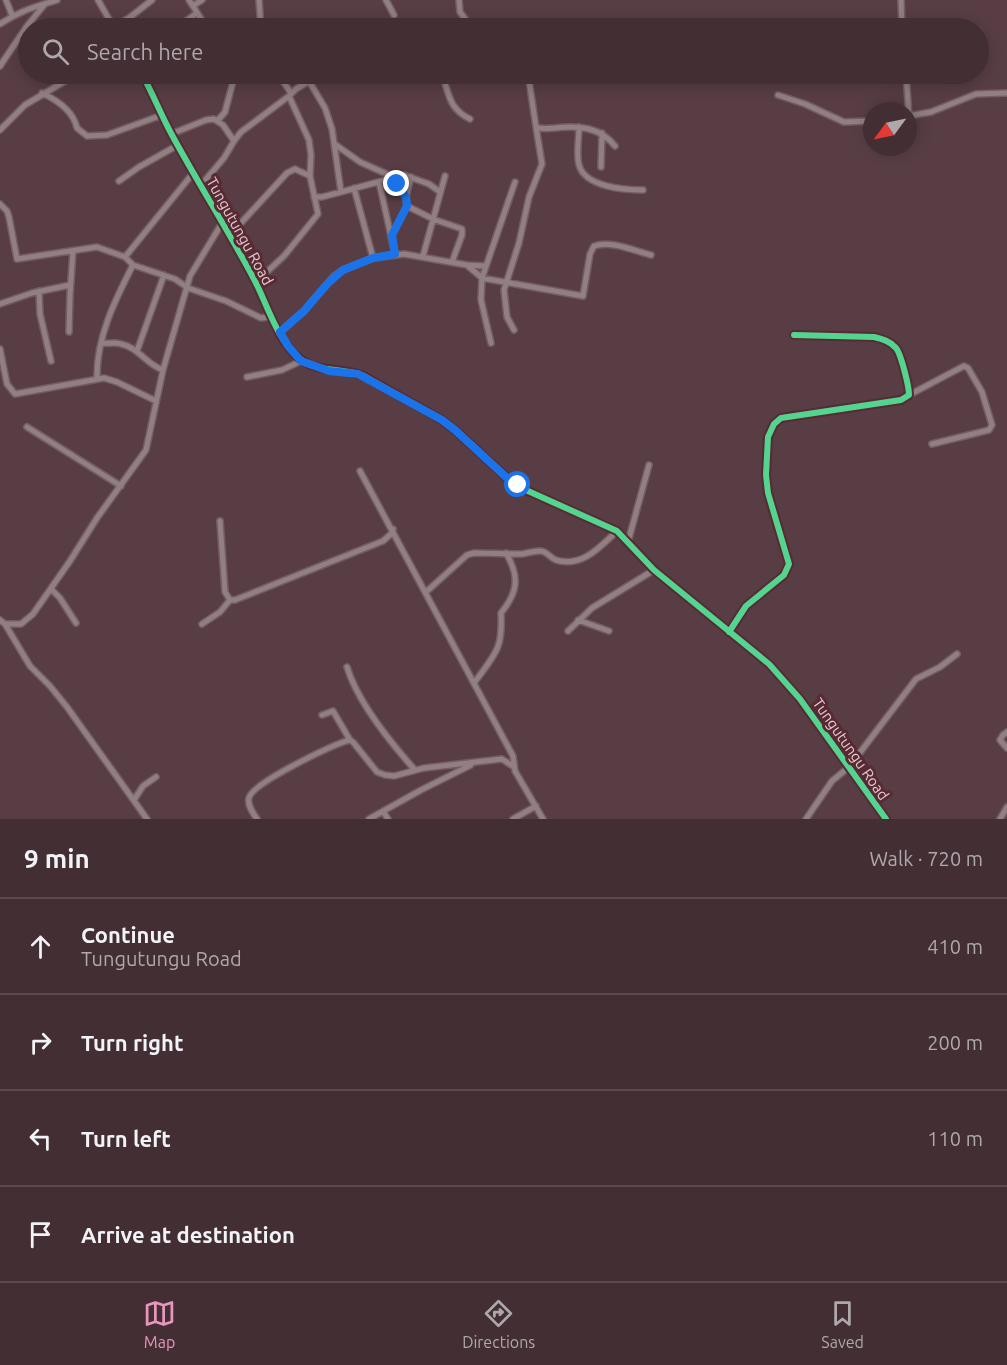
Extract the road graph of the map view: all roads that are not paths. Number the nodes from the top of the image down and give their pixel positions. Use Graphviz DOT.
graph roads {
  1 [pos="6,0"];
  2 [pos="56,0"];
  3 [pos="98,0"];
  4 [pos="152,0"];
  5 [pos="189,0"];
  6 [pos="202,0"];
  7 [pos="259,0"];
  8 [pos="386,0"];
  9 [pos="459,0"];
  10 [pos="901,0"];
  11 [pos="45,4"];
  12 [pos="193,6"];
  13 [pos="197,13"];
  14 [pos="12,15"];
  15 [pos="394,15"];
  16 [pos="34,18"];
  17 [pos="108,18"];
  18 [pos="129,18"];
  19 [pos="190,18"];
  20 [pos="200,18"];
  21 [pos="260,18"];
  22 [pos="464,18"];
  23 [pos="902,18"];
  24 [pos="0,24"];
  25 [pos="18,40"];
  26 [pos="0,66"];
  27 [pos="59,84"];
  28 [pos="147,84"];
  29 [pos="232,84"];
  30 [pos="284,84"];
  31 [pos="305,84"];
  32 [pos="311,84"];
  33 [pos="445,84"];
  34 [pos="530,84"];
  35 [pos="907,84"];
  36 [pos="42,93"];
  37 [pos="1007,93"];
  38 [pos="290,95"];
  39 [pos="778,95"];
  40 [pos="908,102"];
  41 [pos="162,115"];
  42 [pos="917,115"];
  43 [pos="470,119"];
  44 [pos="218,120"];
  45 [pos="863,121"];
  46 [pos="536,127"];
  47 [pos="579,127"];
  48 [pos="0,129"];
  49 [pos="602,133"];
  50 [pos="171,134"];
  51 [pos="234,141"];
  52 [pos="178,145"];
  53 [pos="336,145"];
  54 [pos="615,146"];
  55 [pos="601,167"];
  56 [pos="194,172"];
  57 [pos="310,176"];
  58 [pos="445,176"];
  59 [pos="411,177"];
  60 [pos="393,178"];
  61 [pos="120,181"];
  62 [pos="379,182"];
  63 [pos="515,182"];
  64 [pos="201,185"];
  65 [pos="354,188"];
  66 [pos="643,190"];
  67 [pos="341,192"];
  68 [pos="440,192"];
  69 [pos="314,197"];
  70 [pos="406,197"];
  71 [pos="0,204"];
  72 [pos="407,206"];
  73 [pos="434,219"];
  74 [pos="222,223"];
  75 [pos="228,232"];
  76 [pos="392,235"];
  77 [pos="74,251"];
  78 [pos="395,254"];
  79 [pos="651,255"];
  80 [pos="423,256"];
  81 [pos="125,257"];
  82 [pos="373,258"];
  83 [pos="452,262"];
  84 [pos="133,265"];
  85 [pos="467,266"];
  86 [pos="485,266"];
  87 [pos="164,275"];
  88 [pos="482,278"];
  89 [pos="505,281"];
  90 [pos="256,282"];
  91 [pos="70,285"];
  92 [pos="188,288"];
  93 [pos="39,291"];
  94 [pos="0,304"];
  95 [pos="272,316"];
  96 [pos="514,330"];
  97 [pos="69,332"];
  98 [pos="280,332"];
  99 [pos="794,336"];
  100 [pos="102,343"];
  101 [pos="491,343"];
  102 [pos="0,349"];
  103 [pos="137,351"];
  104 [pos="51,361"];
  105 [pos="301,361"];
  106 [pos="163,370"];
  107 [pos="248,377"];
  108 [pos="97,379"];
  109 [pos="909,394"];
  110 [pos="156,401"];
  111 [pos="27,427"];
  112 [pos="932,444"];
  113 [pos="649,465"];
  114 [pos="360,471"];
  115 [pos="121,486"];
  116 [pos="220,521"];
  117 [pos="393,529"];
  118 [pos="617,531"];
  119 [pos="628,542"];
  120 [pos="506,553"];
  121 [pos="654,570"];
  122 [pos="51,589"];
  123 [pos="426,592"];
  124 [pos="230,600"];
  125 [pos="578,620"];
  126 [pos="2,622"];
  127 [pos="76,623"];
  128 [pos="17,624"];
  129 [pos="202,624"];
  130 [pos="568,631"];
  131 [pos="609,631"];
  132 [pos="729,632"];
  133 [pos="11,634"];
  134 [pos="957,654"];
  135 [pos="347,668"];
  136 [pos="474,682"];
  137 [pos="322,715"];
  138 [pos="1007,732"];
  139 [pos="350,740"];
  140 [pos="1007,748"];
  141 [pos="475,763"];
  142 [pos="514,767"];
  143 [pos="849,767"];
  144 [pos="415,770"];
  145 [pos="156,777"];
  146 [pos="134,800"];
  147 [pos="536,806"];
  148 [pos="1007,807"];
  149 [pos="383,811"];
  150 [pos="147,819"];
  151 [pos="257,819"];
  152 [pos="369,819"];
  153 [pos="388,819"];
  154 [pos="513,819"];
  155 [pos="543,819"];
  156 [pos="806,819"];
  157 [pos="886,819"];
  158 [pos="999,819"];
  1 -- 14 [label="street"];
  2 -- 11 [label="street"];
  3 -- 17 [label="street"];
  4 -- 18 [label="street"];
  5 -- 12 [label="street"];
  6 -- 12 [label="street"];
  7 -- 21 [label="street"];
  8 -- 15 [label="street"];
  9 -- 22 [label="street"];
  10 -- 23 [label="street"];
  11 -- 14 [label="street"];
  11 -- 16 [label="street"];
  12 -- 13 [label="street"];
  13 -- 19 [label="street"];
  13 -- 20 [label="street"];
  14 -- 24 [label="street"];
  25 -- 26 [label="street"];
  27 -- 36 [label="street"];
  28 -- 41 [label="street, Tungutungu Road"];
  29 -- 44 [label="street"];
  30 -- 38 [label="street"];
  31 -- 38 [label="street"];
  32 -- 53 [label="street"];
  33 -- 43 [label="street"];
  34 -- 46 [label="street"];
  35 -- 40 [label="street"];
  36 -- 41 [label="street"];
  36 -- 48 [label="street"];
  37 -- 42 [label="street"];
  38 -- 51 [label="street"];
  38 -- 57 [label="street"];
  39 -- 45 [label="street"];
  41 -- 50 [label="street, Tungutungu Road"];
  44 -- 50 [label="street"];
  44 -- 51 [label="street"];
  46 -- 47 [label="street"];
  46 -- 89 [label="street"];
  47 -- 49 [label="street"];
  47 -- 66 [label="street"];
  49 -- 54 [label="street"];
  49 -- 55 [label="street"];
  50 -- 52 [label="street, Tungutungu Road"];
  51 -- 64 [label="street"];
  52 -- 56 [label="street, Tungutungu Road"];
  52 -- 61 [label="street"];
  53 -- 60 [label="street"];
  53 -- 67 [label="street"];
  56 -- 64 [label="street, Tungutungu Road"];
  56 -- 81 [label="street"];
  57 -- 69 [label="street"];
  57 -- 75 [label="street"];
  58 -- 68 [label="street"];
  59 -- 60 [label="street"];
  59 -- 68 [label="street"];
  59 -- 70 [label="street"];
  60 -- 62 [label="street"];
  60 -- 70 [label="street"];
  62 -- 65 [label="street"];
  62 -- 76 [label="street"];
  63 -- 86 [label="street"];
  64 -- 74 [label="street, Tungutungu Road"];
  65 -- 67 [label="street"];
  65 -- 82 [label="street"];
  67 -- 69 [label="street"];
  68 -- 73 [label="street"];
  69 -- 90 [label="street"];
  70 -- 72 [label="street"];
  71 -- 77 [label="street"];
  72 -- 73 [label="street"];
  72 -- 76 [label="street"];
  73 -- 80 [label="street"];
  73 -- 83 [label="street"];
  74 -- 75 [label="street, Tungutungu Road"];
  74 -- 92 [label="street"];
  75 -- 90 [label="street, Tungutungu Road"];
  76 -- 78 [label="street"];
  77 -- 81 [label="street"];
  77 -- 91 [label="street"];
  78 -- 80 [label="street"];
  78 -- 82 [label="street"];
  79 -- 89 [label="street"];
  80 -- 83 [label="street"];
  81 -- 84 [label="street"];
  82 -- 98 [label="street"];
  83 -- 85 [label="street"];
  84 -- 87 [label="street"];
  84 -- 100 [label="street"];
  85 -- 86 [label="street"];
  85 -- 88 [label="street"];
  86 -- 88 [label="street"];
  87 -- 92 [label="street"];
  87 -- 103 [label="street"];
  88 -- 89 [label="street"];
  88 -- 101 [label="street"];
  89 -- 96 [label="street"];
  90 -- 95 [label="street, Tungutungu Road"];
  91 -- 93 [label="street"];
  91 -- 97 [label="street"];
  92 -- 95 [label="street"];
  92 -- 106 [label="street"];
  93 -- 94 [label="street"];
  93 -- 104 [label="street"];
  95 -- 98 [label="street, Tungutungu Road"];
  98 -- 105 [label="street, Tungutungu Road"];
  99 -- 109 [label="street"];
  100 -- 103 [label="street"];
  100 -- 108 [label="street"];
  102 -- 108 [label="street"];
  103 -- 106 [label="street"];
  105 -- 107 [label="street"];
  105 -- 118 [label="street, Tungutungu Road"];
  106 -- 110 [label="street"];
  108 -- 110 [label="street"];
  109 -- 112 [label="street"];
  109 -- 132 [label="street"];
  110 -- 115 [label="street"];
  111 -- 115 [label="street"];
  113 -- 119 [label="street"];
  114 -- 117 [label="street"];
  115 -- 122 [label="street"];
  116 -- 124 [label="street"];
  117 -- 123 [label="street"];
  117 -- 124 [label="street"];
  118 -- 119 [label="street, Tungutungu Road"];
  118 -- 120 [label="street"];
  119 -- 121 [label="street, Tungutungu Road"];
  120 -- 123 [label="street"];
  120 -- 136 [label="street"];
  121 -- 125 [label="street"];
  121 -- 132 [label="street, Tungutungu Road"];
  122 -- 127 [label="street"];
  122 -- 128 [label="street"];
  123 -- 136 [label="street"];
  124 -- 129 [label="street"];
  125 -- 130 [label="street"];
  125 -- 131 [label="street"];
  126 -- 128 [label="street"];
  126 -- 133 [label="street"];
  128 -- 133 [label="street"];
  132 -- 143 [label="street, Tungutungu Road"];
  133 -- 146 [label="street"];
  134 -- 143 [label="street"];
  135 -- 144 [label="street"];
  136 -- 142 [label="street"];
  137 -- 139 [label="street"];
  138 -- 140 [label="street"];
  139 -- 144 [label="street"];
  139 -- 151 [label="street"];
  141 -- 142 [label="street"];
  141 -- 144 [label="street"];
  141 -- 149 [label="street"];
  142 -- 147 [label="street"];
  143 -- 156 [label="street"];
  143 -- 157 [label="street, Tungutungu Road"];
  145 -- 146 [label="street"];
  146 -- 150 [label="street"];
  147 -- 154 [label="street"];
  147 -- 155 [label="street"];
  148 -- 158 [label="street"];
  149 -- 152 [label="street"];
  149 -- 153 [label="street"];
}
